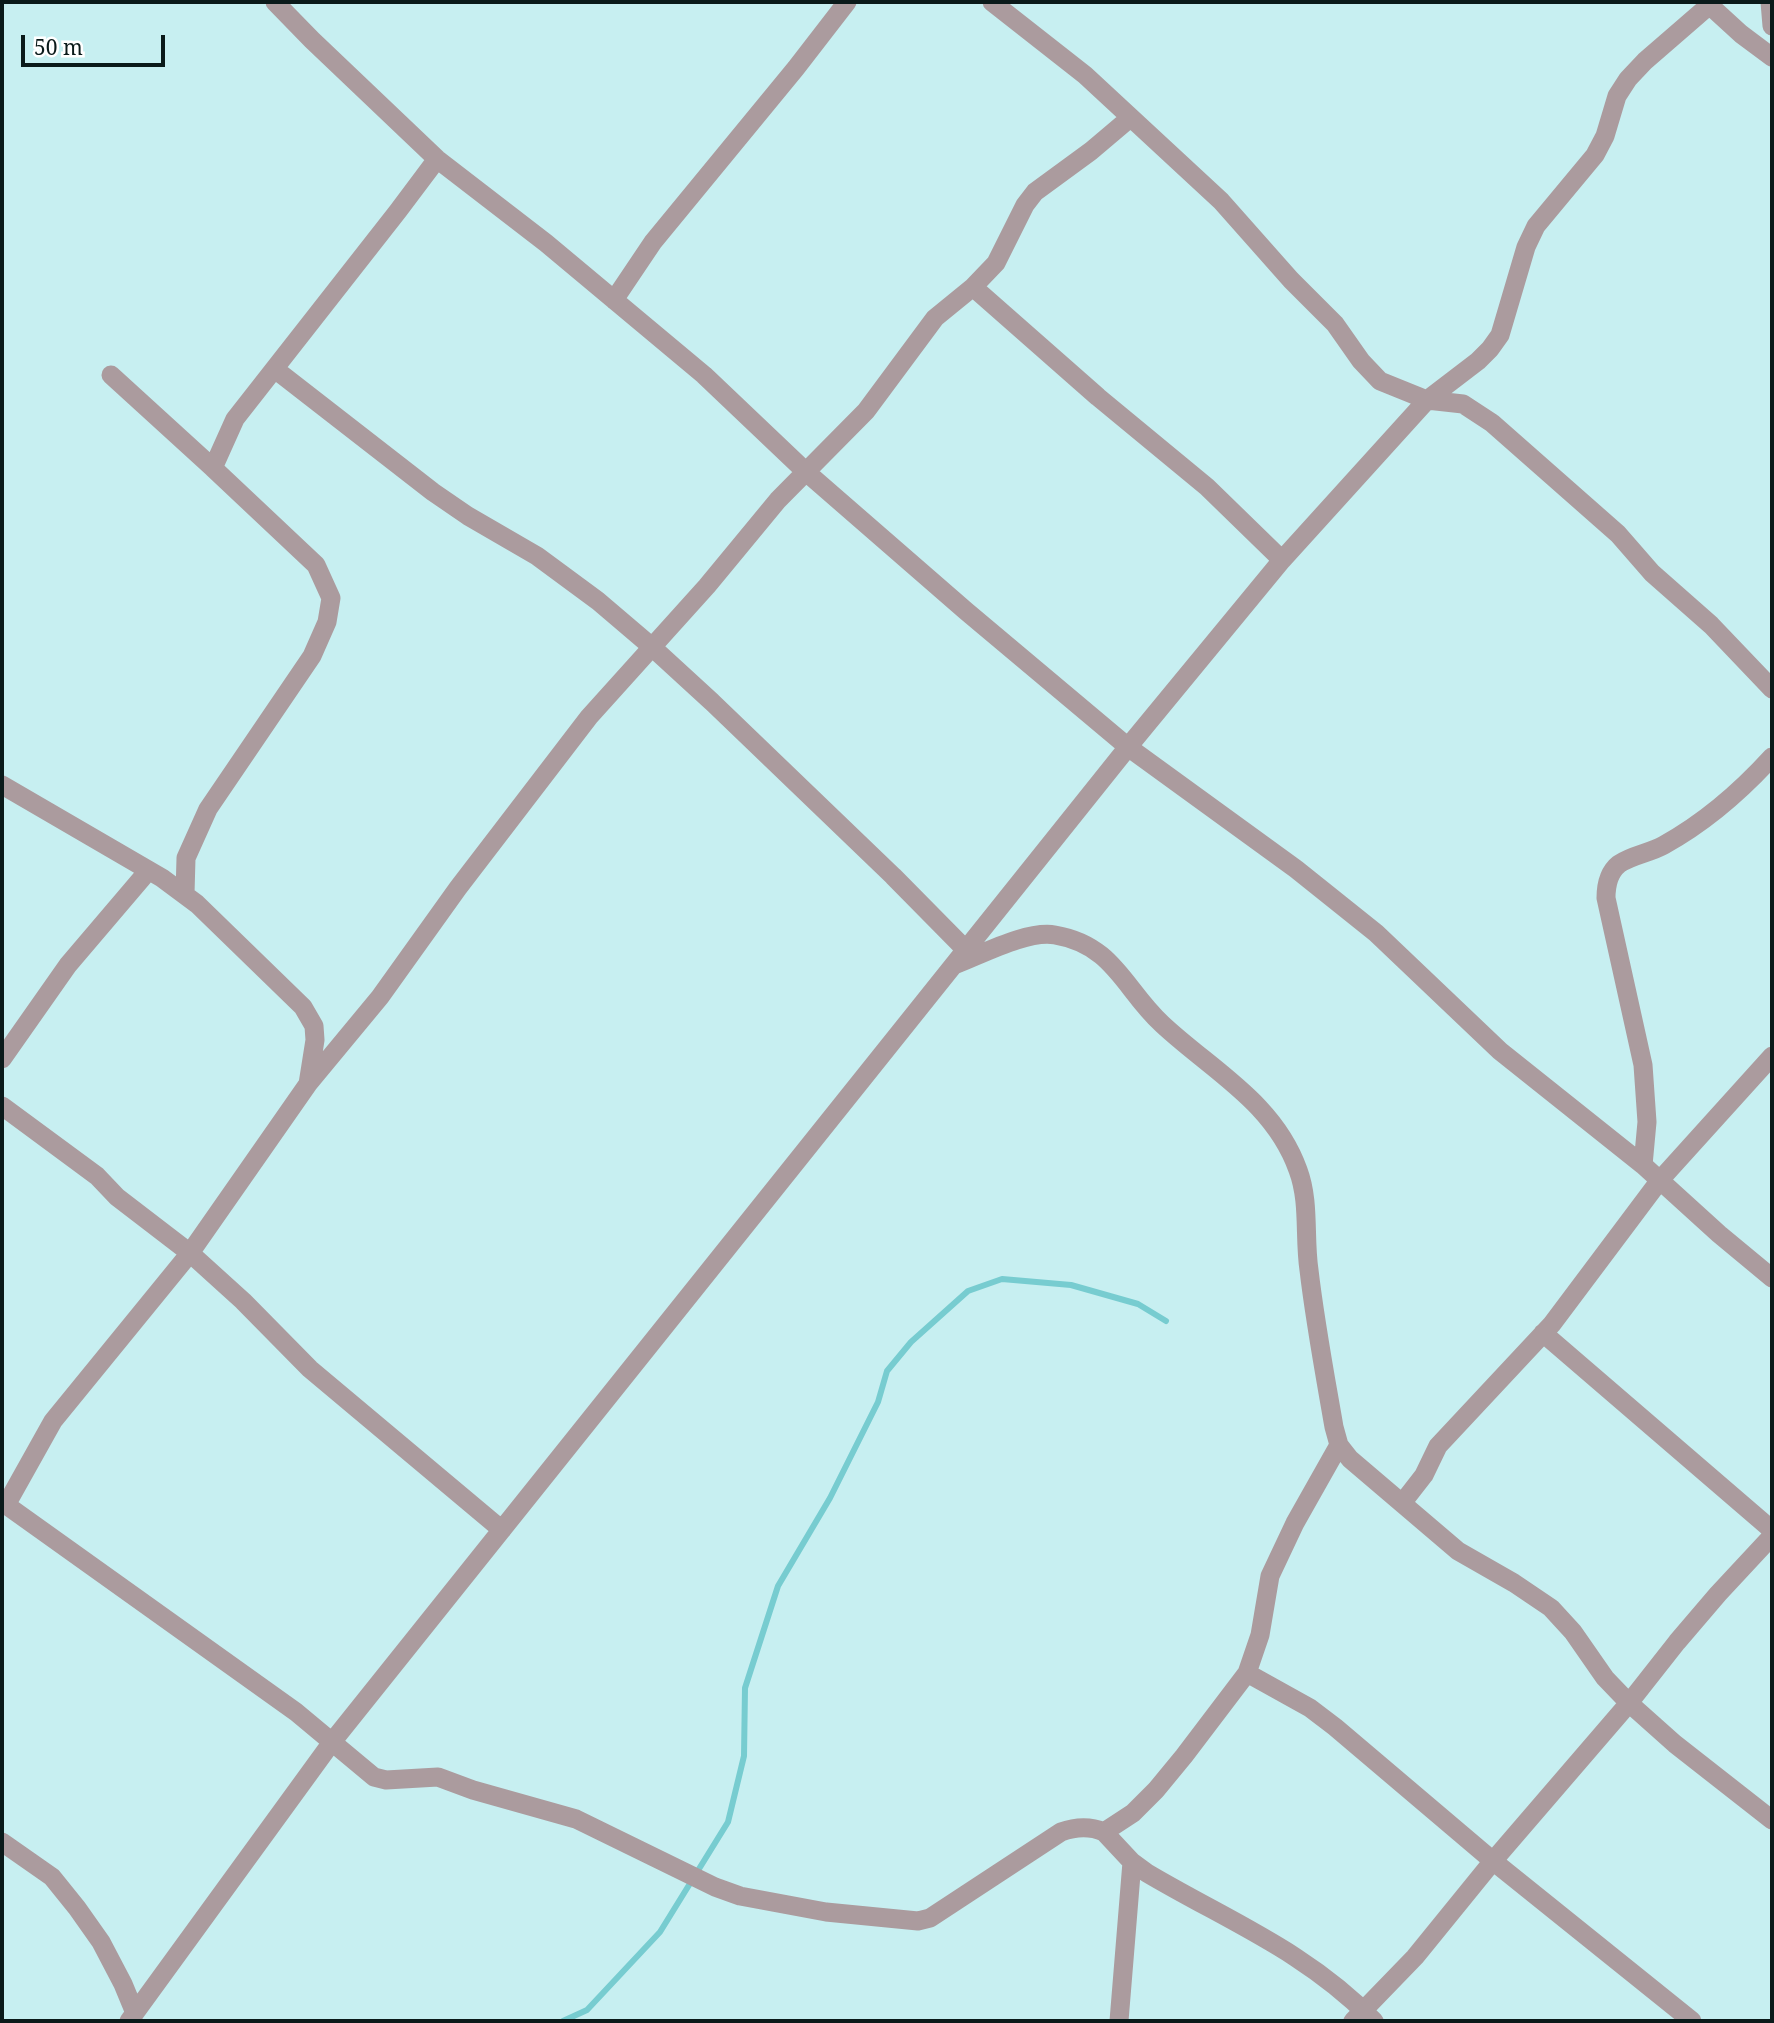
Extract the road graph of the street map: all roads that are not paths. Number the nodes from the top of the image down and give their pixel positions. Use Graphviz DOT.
graph roads {
  1 [pos="275,2"];
  2 [pos="846,2"];
  3 [pos="992,2"];
  4 [pos="1770,2"];
  5 [pos="1709,3"];
  6 [pos="1772,26"];
  7 [pos="1772,57"];
  8 [pos="1130,118"];
  9 [pos="436,159"];
  10 [pos="973,287"];
  11 [pos="614,300"];
  12 [pos="275,370"];
  13 [pos="111,375"];
  14 [pos="1427,400"];
  15 [pos="213,468"];
  16 [pos="805,471"];
  17 [pos="1282,561"];
  18 [pos="652,647"];
  19 [pos="1772,688"];
  20 [pos="1128,747"];
  21 [pos="1772,757"];
  22 [pos="2,785"];
  23 [pos="148,871"];
  24 [pos="185,894"];
  25 [pos="966,950"];
  26 [pos="952,966"];
  27 [pos="1772,1056"];
  28 [pos="2,1059"];
  29 [pos="308,1084"];
  30 [pos="2,1106"];
  31 [pos="1643,1164"];
  32 [pos="1660,1180"];
  33 [pos="190,1253"];
  34 [pos="1772,1278"];
  35 [pos="1544,1333"];
  36 [pos="1339,1445"];
  37 [pos="1403,1502"];
  38 [pos="4,1504"];
  39 [pos="502,1530"];
  40 [pos="1772,1530"];
  41 [pos="1772,1536"];
  42 [pos="1247,1673"];
  43 [pos="1629,1703"];
  44 [pos="332,1742"];
  45 [pos="1772,1820"];
  46 [pos="1104,1832"];
  47 [pos="2,1842"];
  48 [pos="1493,1861"];
  49 [pos="1132,1862"];
  50 [pos="132,2017"];
  51 [pos="1363,2018"];
  52 [pos="1119,2021"];
  53 [pos="1692,2021"];
  1 -- 9 [label="street"];
  2 -- 11 [label="street"];
  3 -- 8 [label="street"];
  4 -- 6 [label="street"];
  5 -- 7 [label="street"];
  5 -- 14 [label="street"];
  8 -- 10 [label="street"];
  8 -- 14 [label="street"];
  9 -- 11 [label="street"];
  9 -- 12 [label="street"];
  10 -- 16 [label="street"];
  10 -- 17 [label="street"];
  11 -- 16 [label="street"];
  12 -- 15 [label="street"];
  12 -- 18 [label="street"];
  13 -- 15 [label="street"];
  14 -- 17 [label="street"];
  14 -- 19 [label="street"];
  15 -- 24 [label="street"];
  16 -- 18 [label="street"];
  16 -- 20 [label="street"];
  17 -- 20 [label="street"];
  18 -- 25 [label="street"];
  18 -- 29 [label="street"];
  20 -- 25 [label="street"];
  20 -- 31 [label="street"];
  21 -- 31 [label="street"];
  22 -- 23 [label="street"];
  23 -- 24 [label="street"];
  23 -- 28 [label="street"];
  24 -- 29 [label="street"];
  25 -- 26 [label="street"];
  26 -- 36 [label="street"];
  26 -- 39 [label="street"];
  27 -- 32 [label="street"];
  29 -- 33 [label="street"];
  30 -- 33 [label="street"];
  31 -- 32 [label="street"];
  32 -- 34 [label="street"];
  32 -- 35 [label="street"];
  33 -- 38 [label="street"];
  33 -- 39 [label="street"];
  35 -- 37 [label="street"];
  35 -- 40 [label="street"];
  36 -- 37 [label="street"];
  36 -- 42 [label="street"];
  37 -- 43 [label="street"];
  38 -- 44 [label="street"];
  39 -- 44 [label="street"];
  41 -- 43 [label="street"];
  42 -- 46 [label="street"];
  42 -- 48 [label="street"];
  43 -- 45 [label="street"];
  43 -- 48 [label="street"];
  44 -- 46 [label="street"];
  44 -- 50 [label="street"];
  46 -- 49 [label="street"];
  47 -- 50 [label="street"];
  48 -- 51 [label="street"];
  48 -- 53 [label="street"];
  49 -- 51 [label="street"];
  49 -- 52 [label="street"];
}
